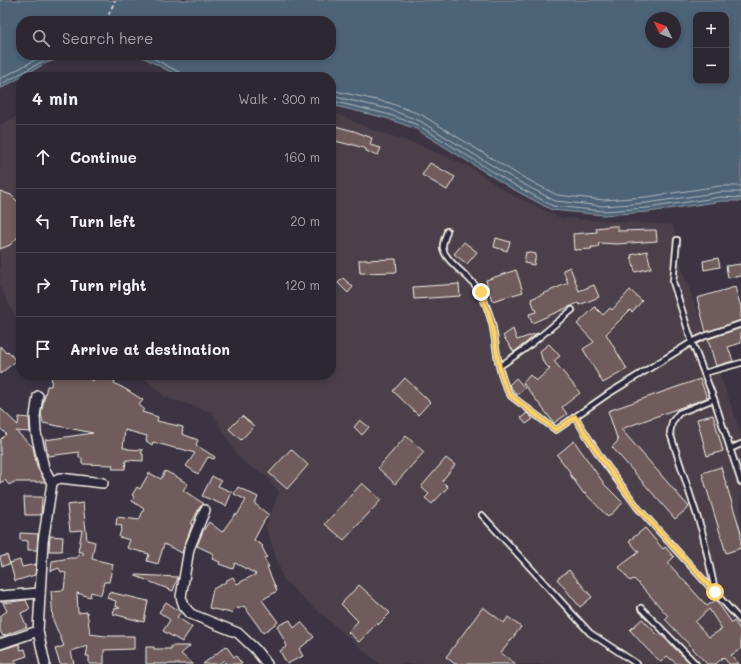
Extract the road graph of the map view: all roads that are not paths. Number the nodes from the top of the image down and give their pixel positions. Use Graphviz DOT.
graph roads {
  1 [pos="447,231"];
  2 [pos="677,240"];
  3 [pos="572,310"];
  4 [pos="741,324"];
  5 [pos="692,342"];
  6 [pos="741,363"];
  7 [pos="500,366"];
  8 [pos="704,372"];
  9 [pos="38,396"];
  10 [pos="714,400"];
  11 [pos="575,417"];
  12 [pos="741,444"];
  13 [pos="730,448"];
  14 [pos="741,482"];
  15 [pos="52,483"];
  16 [pos="103,483"];
  17 [pos="205,510"];
  18 [pos="482,515"];
  19 [pos="40,592"];
  20 [pos="715,592"];
  21 [pos="0,596"];
  22 [pos="641,608"];
  23 [pos="741,621"];
  24 [pos="38,631"];
  25 [pos="0,644"];
  26 [pos="46,664"];
  27 [pos="267,664"];
  28 [pos="637,664"];
  29 [pos="696,664"];
  1 -- 7 [label="lane"];
  2 -- 5 [label="lane"];
  3 -- 7 [label="lane"];
  4 -- 5 [label="lane"];
  5 -- 8 [label="lane"];
  5 -- 11 [label="lane"];
  6 -- 8 [label="lane"];
  7 -- 11 [label="lane"];
  8 -- 10 [label="lane"];
  9 -- 15 [label="street"];
  10 -- 13 [label="lane"];
  10 -- 20 [label="lane"];
  11 -- 20 [label="lane"];
  12 -- 13 [label="lane"];
  13 -- 14 [label="lane"];
  15 -- 16 [label="street"];
  15 -- 19 [label="street"];
  17 -- 27 [label="street"];
  18 -- 28 [label="lane"];
  19 -- 21 [label="street"];
  19 -- 24 [label="street"];
  20 -- 23 [label="lane"];
  22 -- 29 [label="lane"];
  24 -- 25 [label="street"];
  24 -- 26 [label="street"];
}
